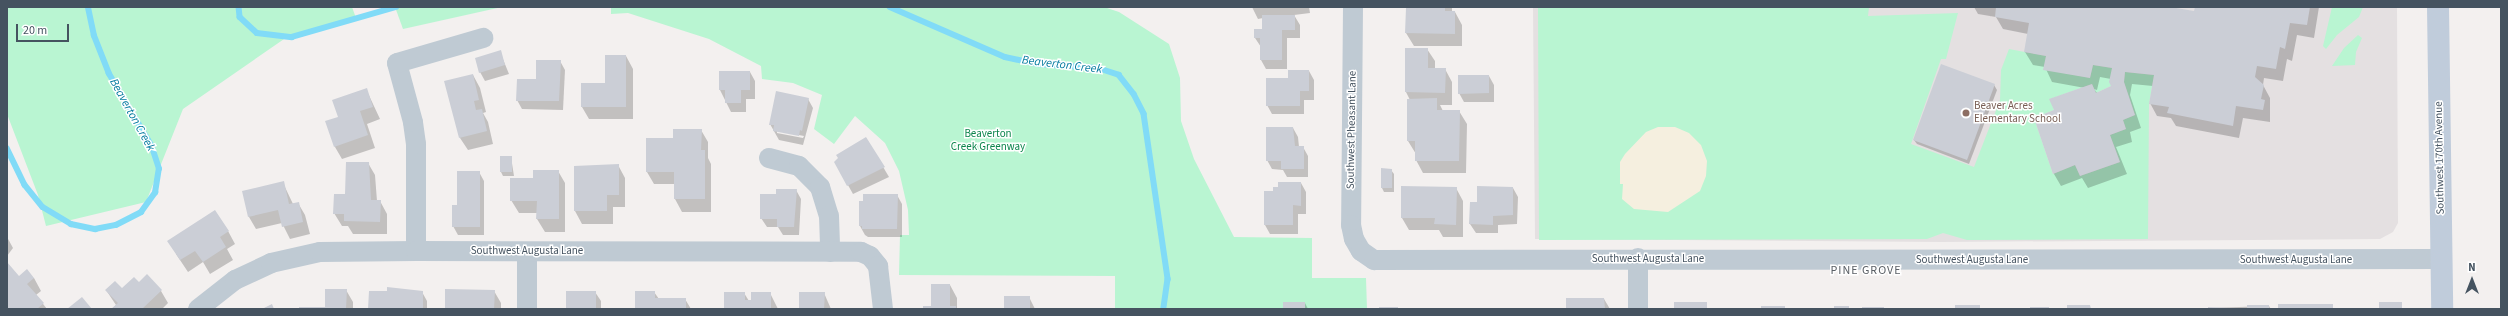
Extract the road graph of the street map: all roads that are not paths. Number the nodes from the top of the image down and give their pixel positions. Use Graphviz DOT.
graph roads {
  1 [pos="1353,7"];
  2 [pos="2438,7"];
  3 [pos="483,38"];
  4 [pos="769,158"];
  5 [pos="416,251"];
  6 [pos="1361,251"];
  7 [pos="527,252"];
  8 [pos="830,252"];
  9 [pos="1638,258"];
  10 [pos="2442,259"];
  11 [pos="198,309"];
  12 [pos="527,309"];
  13 [pos="884,309"];
  14 [pos="1638,309"];
  15 [pos="2442,309"];
  1 -- 6 [label="street, Southwest Pheasant Lane"];
  2 -- 10 [label="main road, Southwest 170th Avenue"];
  3 -- 5 [label="street"];
  4 -- 8 [label="street"];
  5 -- 7 [label="street, Southwest Augusta Lane"];
  5 -- 11 [label="street, Southwest Augusta Lane"];
  6 -- 9 [label="street, Southwest Augusta Lane"];
  7 -- 8 [label="street, Southwest Augusta Lane"];
  7 -- 12 [label="street"];
  8 -- 13 [label="street, Southwest Augusta Lane"];
  9 -- 10 [label="street, Southwest Augusta Lane"];
  9 -- 14 [label="street"];
  10 -- 15 [label="main road, Southwest 170th Avenue"];
}
